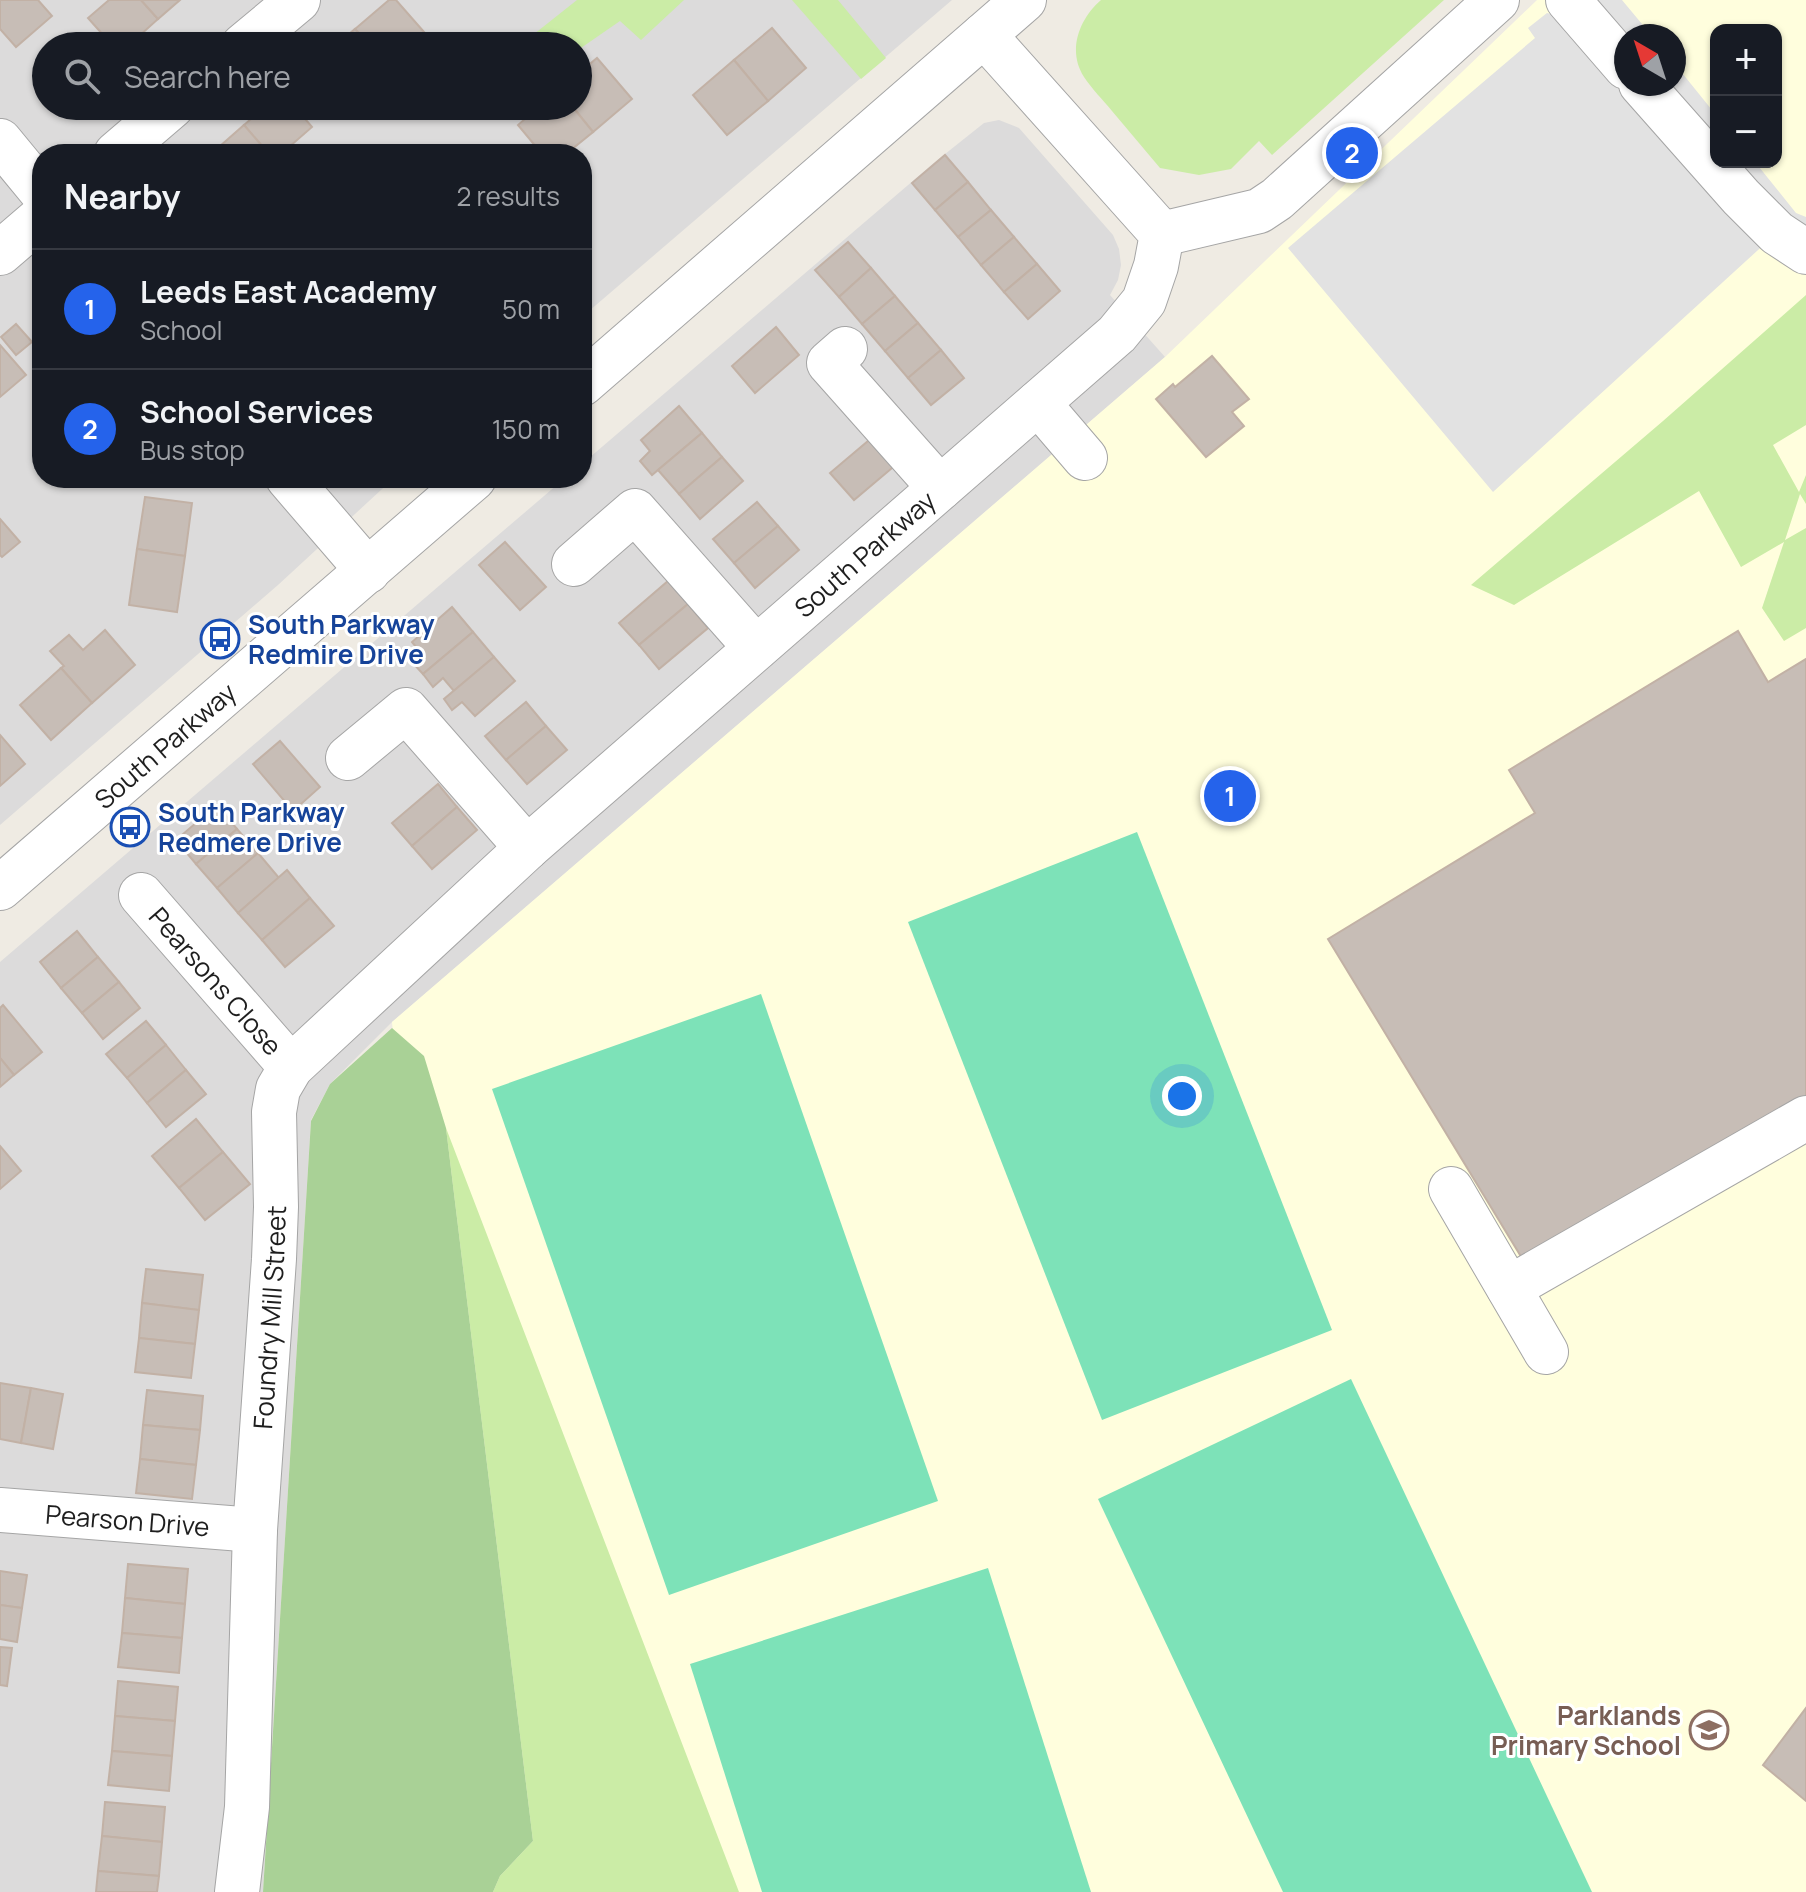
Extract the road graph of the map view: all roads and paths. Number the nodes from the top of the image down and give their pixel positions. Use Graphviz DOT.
graph roads {
  1 [pos="298,0"];
  2 [pos="1024,0"];
  3 [pos="1497,0"];
  4 [pos="1568,0"];
  5 [pos="260,32"];
  6 [pos="984,35"];
  7 [pos="1614,53"];
  8 [pos="1652,96"];
  9 [pos="156,120"];
  10 [pos="0,141"];
  11 [pos="128,144"];
  12 [pos="32,180"];
  13 [pos="32,226"];
  14 [pos="1162,234"];
  15 [pos="1806,252"];
  16 [pos="0,253"];
  17 [pos="845,349"];
  18 [pos="592,375"];
  19 [pos="1038,403"];
  20 [pos="1085,458"];
  21 [pos="297,488"];
  22 [pos="463,488"];
  23 [pos="940,488"];
  24 [pos="574,564"];
  25 [pos="368,571"];
  26 [pos="756,648"];
  27 [pos="348,758"];
  28 [pos="527,848"];
  29 [pos="0,888"];
  30 [pos="141,895"];
  31 [pos="291,1067"];
  32 [pos="1806,1118"];
  33 [pos="1451,1189"];
  34 [pos="1509,1288"];
  35 [pos="1546,1352"];
  36 [pos="0,1510"];
  37 [pos="255,1530"];
  38 [pos="237,1892"];
  1 -- 5 [label="street"];
  2 -- 6 [label="street"];
  3 -- 14 [label="street"];
  4 -- 7 [label="street"];
  6 -- 14 [label="street"];
  6 -- 18 [label="street"];
  8 -- 15 [label="street"];
  9 -- 11 [label="street"];
  10 -- 12 [label="street"];
  13 -- 16 [label="street"];
  14 -- 19 [label="street, South Parkway"];
  17 -- 23 [label="street"];
  19 -- 20 [label="street"];
  19 -- 23 [label="street, South Parkway"];
  21 -- 25 [label="street"];
  22 -- 25 [label="street, South Parkway"];
  23 -- 26 [label="street, South Parkway"];
  24 -- 26 [label="street"];
  25 -- 29 [label="street, South Parkway"];
  26 -- 28 [label="street, South Parkway"];
  27 -- 28 [label="street"];
  28 -- 31 [label="street, Foundry Mill Street"];
  30 -- 31 [label="street, Pearsons Close"];
  31 -- 37 [label="street, Foundry Mill Street"];
  32 -- 34 [label="street"];
  33 -- 34 [label="street"];
  34 -- 35 [label="street"];
  36 -- 37 [label="street, Pearson Drive"];
  37 -- 38 [label="street, Foundry Mill Street"];
}
